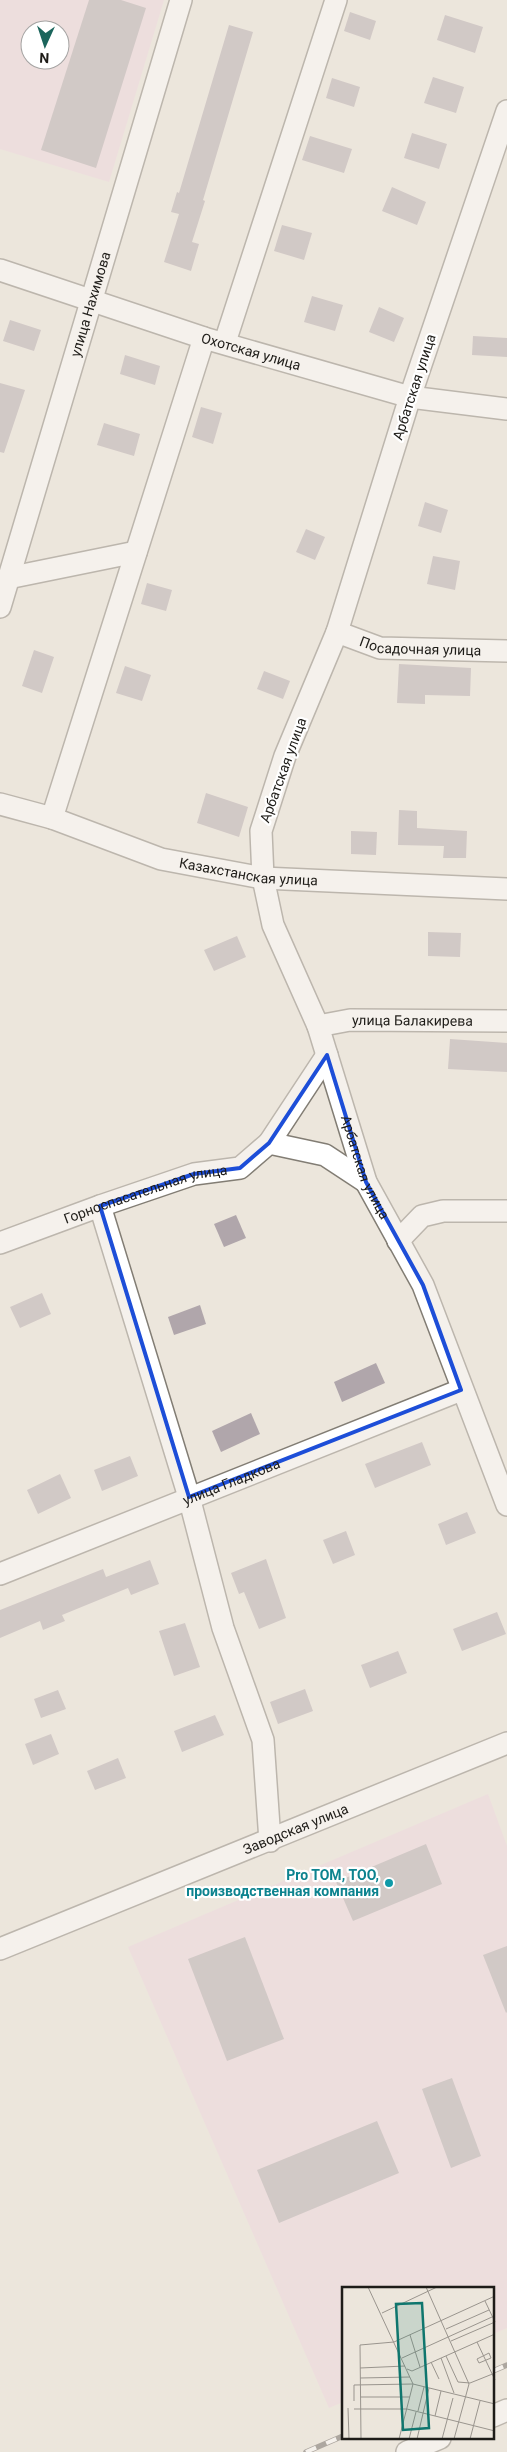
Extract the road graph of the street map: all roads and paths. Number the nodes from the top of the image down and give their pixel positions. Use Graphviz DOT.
graph roads {
  1 [pos="181,0"];
  2 [pos="336,0"];
  3 [pos="507,110"];
  4 [pos="0,270"];
  5 [pos="91,302"];
  6 [pos="204,338"];
  7 [pos="225,342"];
  8 [pos="410,397"];
  9 [pos="507,409"];
  10 [pos="136,552"];
  11 [pos="8,578"];
  12 [pos="0,607"];
  13 [pos="337,632"];
  14 [pos="507,651"];
  15 [pos="0,804"];
  16 [pos="52,818"];
  17 [pos="263,878"];
  18 [pos="507,889"];
  19 [pos="507,1022"];
  20 [pos="318,1026"];
  21 [pos="327,1055"];
  22 [pos="269,1143"];
  23 [pos="366,1182"];
  24 [pos="100,1206"];
  25 [pos="507,1211"];
  26 [pos="398,1241"];
  27 [pos="0,1243"];
  28 [pos="461,1390"];
  29 [pos="189,1497"];
  30 [pos="507,1505"];
  31 [pos="0,1574"];
  32 [pos="507,1743"];
  33 [pos="270,1841"];
  34 [pos="0,1949"];
  35 [pos="507,2410"];
  36 [pos="494,2416"];
  37 [pos="435,2440"];
  38 [pos="407,2452"];
  1 -- 5 [label="street, улица Нахимова"];
  2 -- 7 [label="street"];
  3 -- 8 [label="street, Арбатская улица"];
  4 -- 5 [label="street, Охотская улица"];
  5 -- 6 [label="street, Охотская улица"];
  5 -- 11 [label="street, улица Нахимова"];
  6 -- 7 [label="street, Охотская улица"];
  6 -- 10 [label="street"];
  7 -- 8 [label="street, Охотская улица"];
  8 -- 9 [label="street, Охотская улица"];
  8 -- 13 [label="street, Арбатская улица"];
  10 -- 11 [label="street"];
  10 -- 16 [label="street"];
  11 -- 12 [label="street, улица Нахимова"];
  13 -- 14 [label="street, Посадочная улица"];
  13 -- 17 [label="street, Арбатская улица"];
  15 -- 16 [label="street, Казахстанская улица"];
  16 -- 17 [label="street, Казахстанская улица"];
  17 -- 18 [label="street, Казахстанская улица"];
  17 -- 20 [label="street, Арбатская улица"];
  19 -- 20 [label="street, улица Балакирева"];
  20 -- 21 [label="street, Арбатская улица"];
  21 -- 22 [label="street, Горноспасательная улица"];
  21 -- 23 [label="street, Арбатская улица"];
  22 -- 23 [label="street"];
  22 -- 24 [label="street, Горноспасательная улица"];
  23 -- 26 [label="street, Арбатская улица"];
  24 -- 27 [label="street, Горноспасательная улица"];
  24 -- 29 [label="street"];
  25 -- 26 [label="street"];
  26 -- 28 [label="street, Арбатская улица"];
  28 -- 29 [label="street, улица Гладкова"];
  28 -- 30 [label="street, Арбатская улица"];
  29 -- 31 [label="street, улица Гладкова"];
  29 -- 33 [label="street"];
  32 -- 33 [label="street, Заводская улица"];
  33 -- 34 [label="street, Заводская улица"];
  35 -- 36 [label="street"];
  37 -- 38 [label="street"];
}
